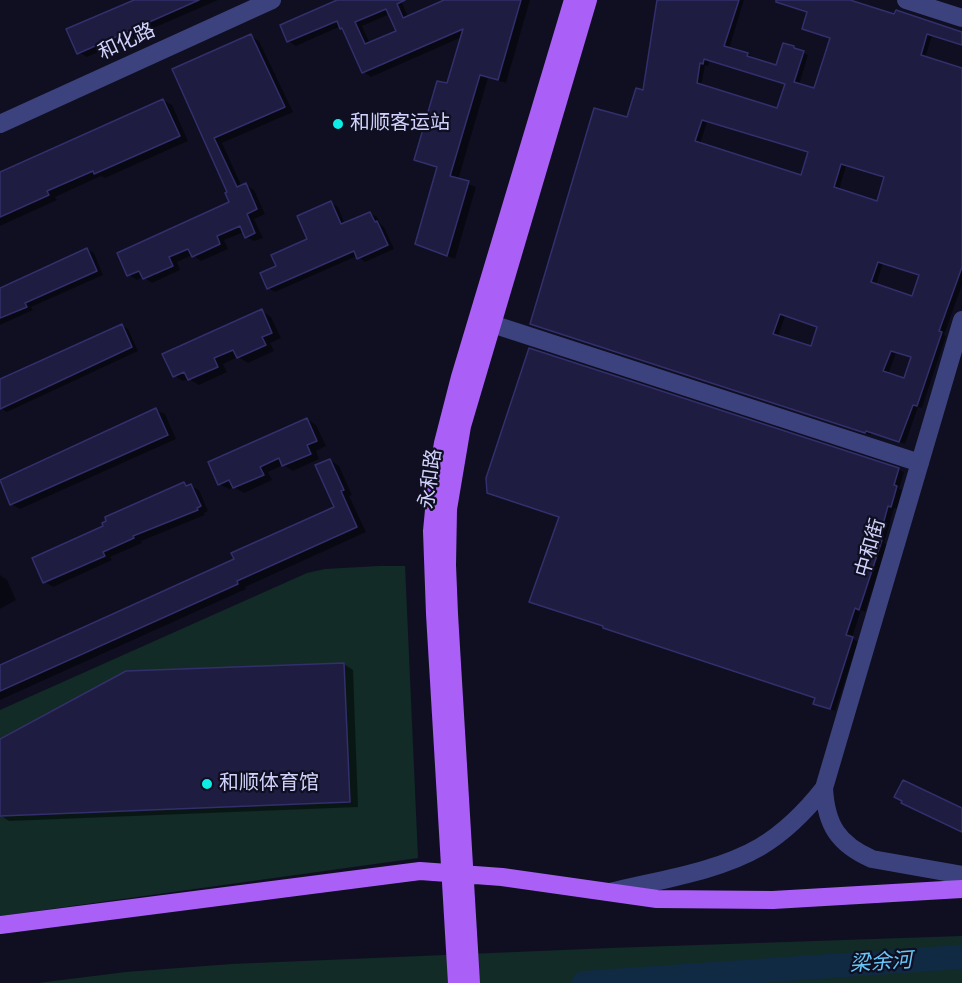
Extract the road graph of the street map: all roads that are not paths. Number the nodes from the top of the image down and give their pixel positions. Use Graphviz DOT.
graph roads {
  1 [pos="272,0"];
  2 [pos="573,0"];
  3 [pos="588,0"];
  4 [pos="906,0"];
  5 [pos="962,18"];
  6 [pos="0,124"];
  7 [pos="962,320"];
  8 [pos="492,324"];
  9 [pos="920,463"];
  10 [pos="824,788"];
  11 [pos="458,873"];
  12 [pos="962,875"];
  13 [pos="962,889"];
  14 [pos="609,893"];
  15 [pos="460,901"];
  16 [pos="0,925"];
  17 [pos="457,983"];
  18 [pos="471,983"];
  1 -- 6 [label="street, 和化路"];
  2 -- 11 [label="main road, 永和路"];
  3 -- 8 [label="main road, 永和路"];
  4 -- 5 [label="street"];
  7 -- 9 [label="street, 中和街"];
  8 -- 9 [label="street"];
  8 -- 11 [label="main road, 永和路"];
  9 -- 10 [label="street, 中和街"];
  10 -- 12 [label="street"];
  10 -- 14 [label="street"];
  11 -- 14 [label="main road"];
  11 -- 15 [label="main road, 永和路"];
  11 -- 16 [label="main road"];
  13 -- 14 [label="main road"];
  15 -- 17 [label="main road, 永和路"];
  15 -- 18 [label="main road, 永和路"];
}
